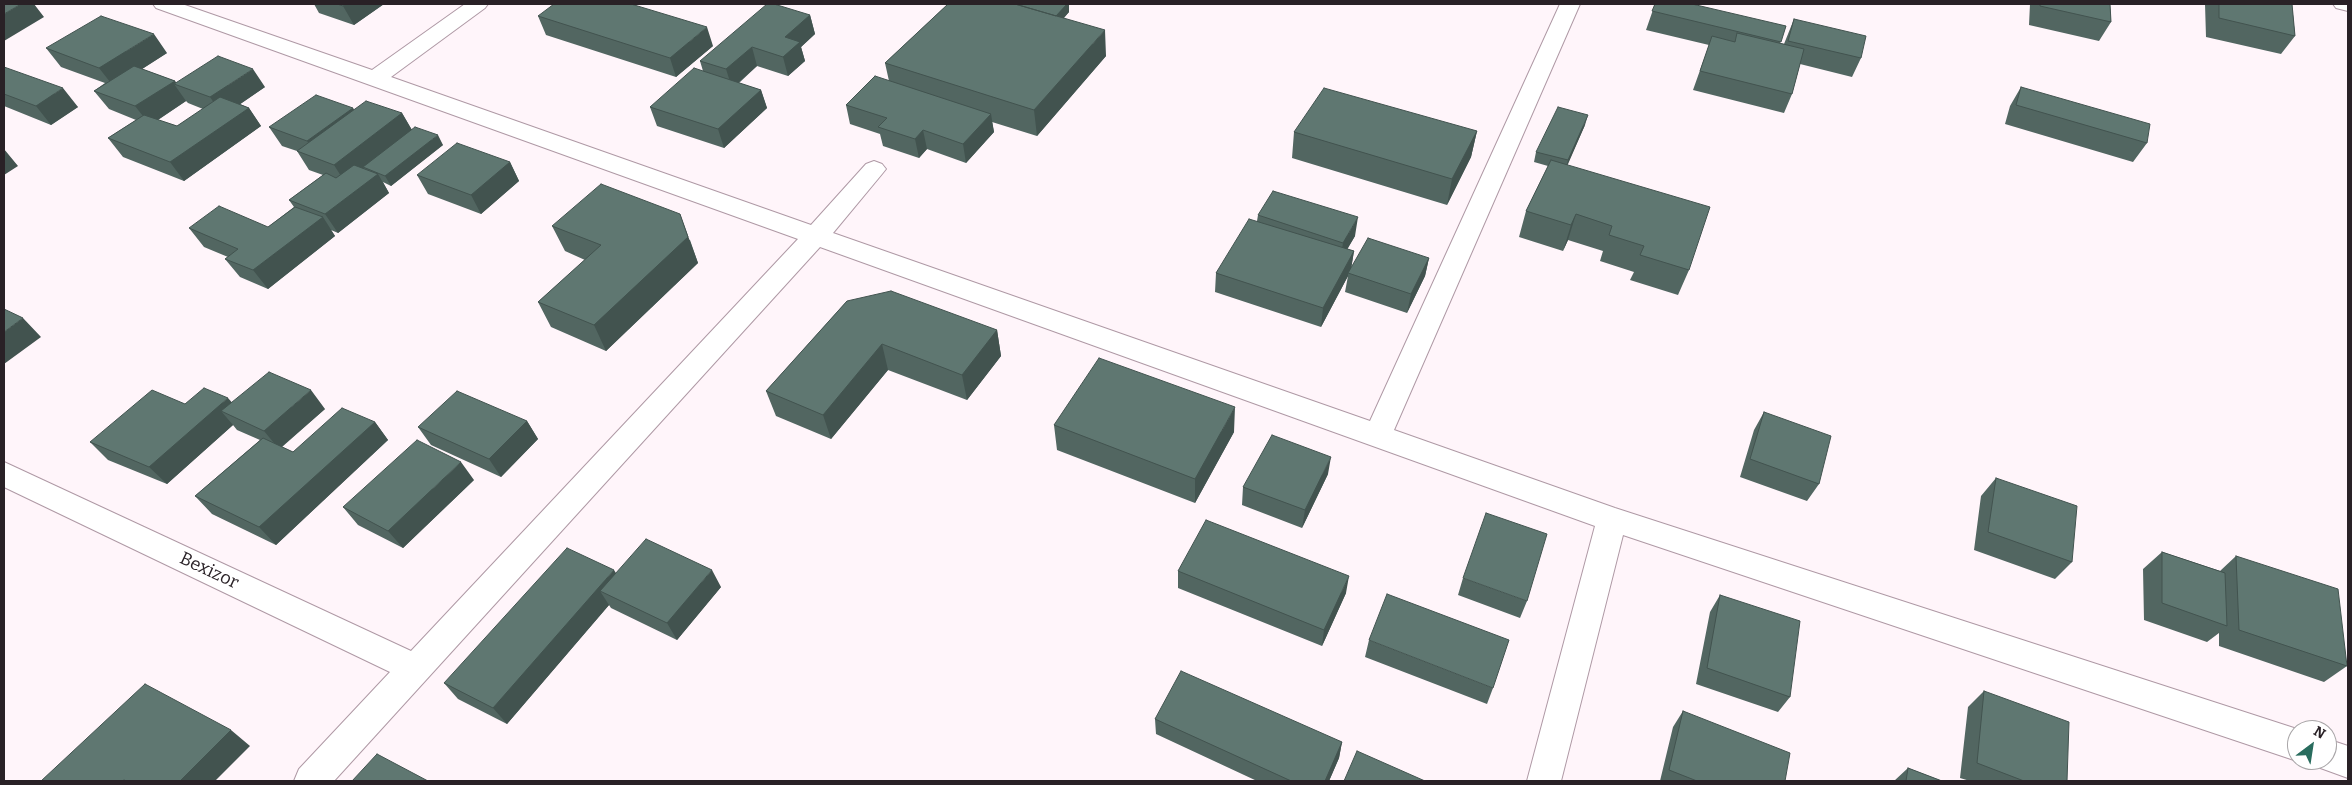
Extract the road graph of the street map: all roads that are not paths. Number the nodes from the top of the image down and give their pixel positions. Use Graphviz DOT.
graph roads {
  1 [pos="163,4"];
  2 [pos="478,4"];
  3 [pos="1570,4"];
  4 [pos="2343,4"];
  5 [pos="2348,5"];
  6 [pos="374,79"];
  7 [pos="874,168"];
  8 [pos="815,237"];
  9 [pos="1378,434"];
  10 [pos="4,474"];
  11 [pos="1612,519"];
  12 [pos="414,668"];
  13 [pos="2287,742"];
  14 [pos="311,781"];
  15 [pos="1544,781"];
  1 -- 6 [label="street"];
  2 -- 6 [label="street"];
  3 -- 9 [label="street"];
  4 -- 5 [label="street"];
  6 -- 8 [label="street"];
  7 -- 8 [label="street"];
  8 -- 9 [label="street"];
  8 -- 12 [label="street"];
  9 -- 11 [label="street"];
  10 -- 12 [label="street, Bexizor"];
  11 -- 13 [label="street"];
  11 -- 15 [label="street"];
  12 -- 14 [label="street"];
}
